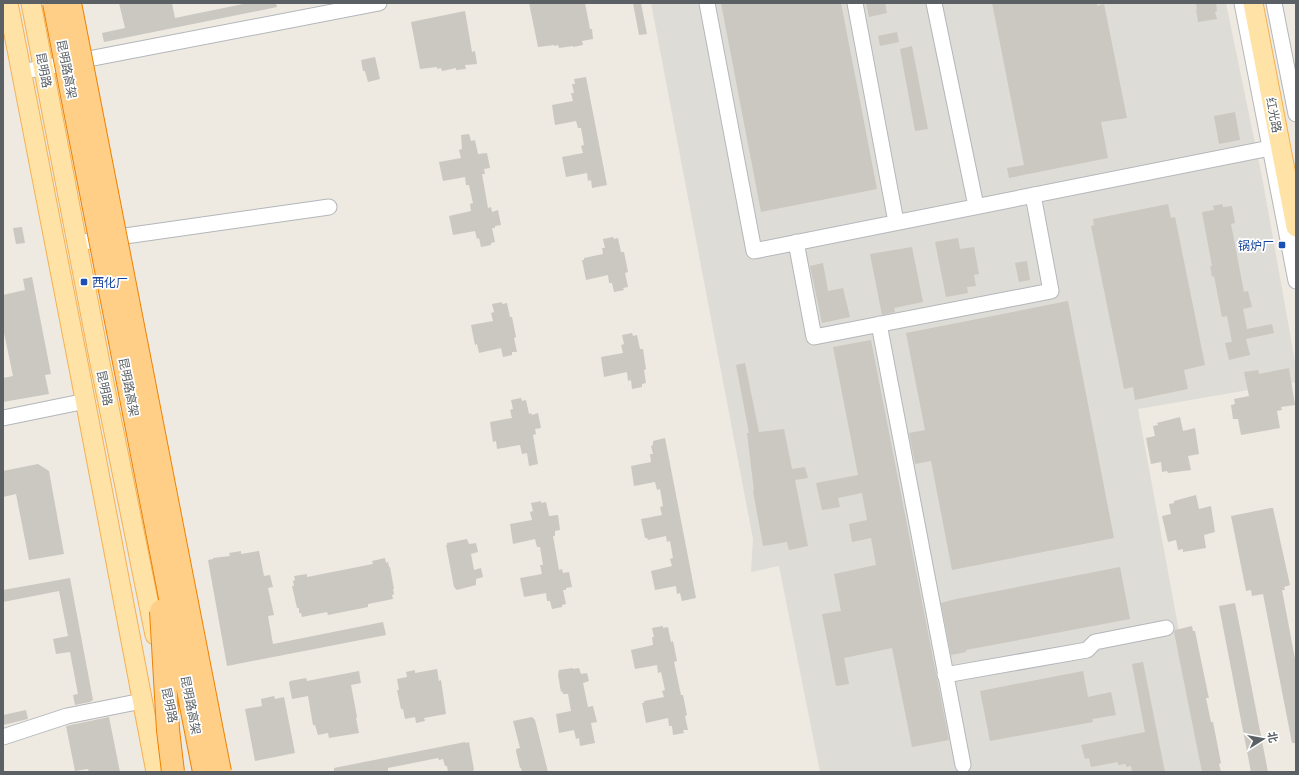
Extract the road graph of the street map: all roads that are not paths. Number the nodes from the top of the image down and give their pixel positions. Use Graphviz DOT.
graph roads {
  1 [pos="8,3"];
  2 [pos="31,3"];
  3 [pos="54,3"];
  4 [pos="70,3"];
  5 [pos="379,3"];
  6 [pos="707,3"];
  7 [pos="855,3"];
  8 [pos="934,3"];
  9 [pos="1242,3"];
  10 [pos="1253,3"];
  11 [pos="1262,3"];
  12 [pos="1274,3"];
  13 [pos="44,68"];
  14 [pos="21,72"];
  15 [pos="1296,114"];
  16 [pos="1275,147"];
  17 [pos="1296,175"];
  18 [pos="1033,195"];
  19 [pos="976,206"];
  20 [pos="329,207"];
  21 [pos="896,222"];
  22 [pos="1296,227"];
  23 [pos="796,242"];
  24 [pos="76,243"];
  25 [pos="1296,281"];
  26 [pos="879,324"];
  27 [pos="86,401"];
  28 [pos="3,418"];
  29 [pos="158,536"];
  30 [pos="1166,628"];
  31 [pos="946,675"];
  32 [pos="142,701"];
  33 [pos="3,737"];
  34 [pos="963,765"];
  35 [pos="156,772"];
  36 [pos="173,772"];
  37 [pos="183,772"];
  38 [pos="204,772"];
  39 [pos="220,772"];
  1 -- 14 [label="main road, 昆明路"];
  2 -- 13 [label="main road, 昆明路"];
  3 -- 29 [label="highway, 昆明路高架, bridge"];
  4 -- 39 [label="highway, 昆明路高架, bridge"];
  5 -- 13 [label="street"];
  6 -- 23 [label="street"];
  7 -- 21 [label="street"];
  8 -- 19 [label="street"];
  9 -- 16 [label="street"];
  10 -- 16 [label="main road, 红光路"];
  11 -- 17 [label="main road, 红光路"];
  12 -- 15 [label="street"];
  13 -- 14 [label="street"];
  13 -- 24 [label="main road, 昆明路"];
  14 -- 27 [label="main road, 昆明路"];
  16 -- 18 [label="street"];
  16 -- 22 [label="main road, 红光路"];
  16 -- 25 [label="street"];
  18 -- 19 [label="street"];
  18 -- 26 [label="street"];
  19 -- 21 [label="street"];
  20 -- 24 [label="street"];
  21 -- 23 [label="street"];
  23 -- 26 [label="street"];
  24 -- 37 [label="main road, 昆明路"];
  26 -- 31 [label="street"];
  27 -- 28 [label="street"];
  27 -- 32 [label="main road, 昆明路"];
  29 -- 36 [label="highway, bridge"];
  29 -- 38 [label="highway, 昆明路高架, bridge"];
  30 -- 31 [label="street"];
  31 -- 34 [label="street"];
  32 -- 33 [label="street"];
  32 -- 35 [label="main road, 昆明路"];
}
